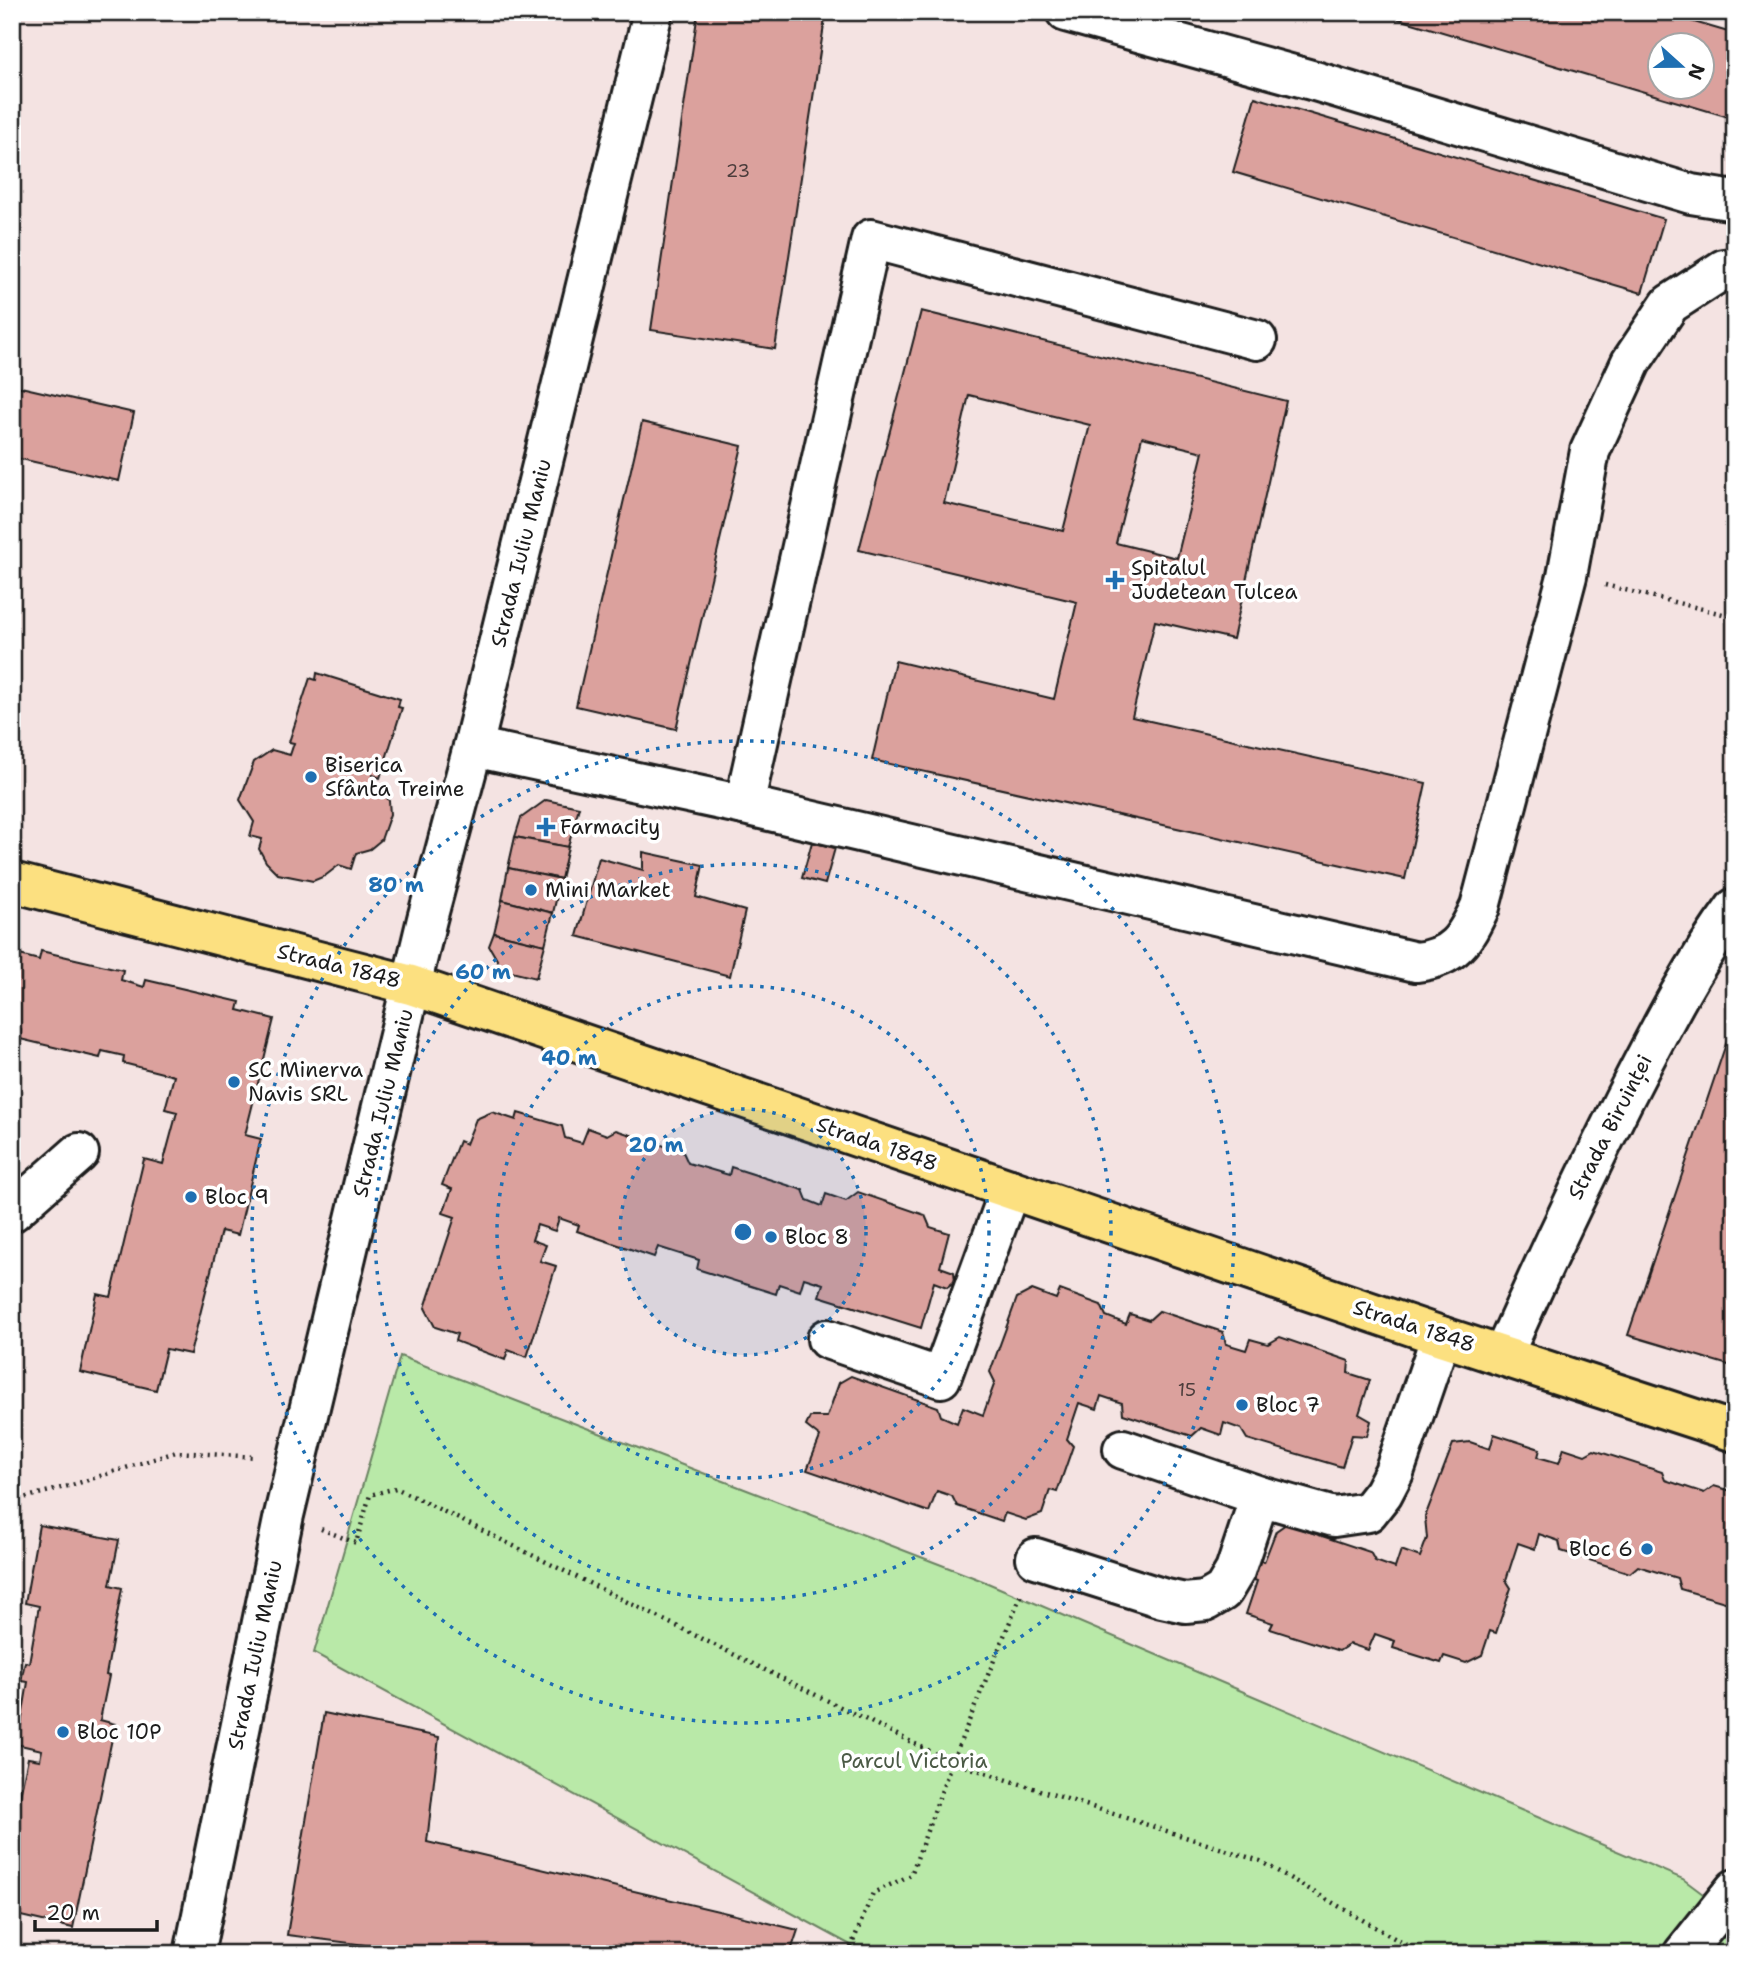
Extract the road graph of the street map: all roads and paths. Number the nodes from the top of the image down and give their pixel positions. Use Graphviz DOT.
graph roads {
  1 [pos="653,12"];
  2 [pos="1066,12"];
  3 [pos="1735,201"];
  4 [pos="1735,268"];
  5 [pos="1256,340"];
  6 [pos="1567,576"];
  7 [pos="1735,617"];
  8 [pos="473,747"];
  9 [pos="744,805"];
  10 [pos="12,882"];
  11 [pos="1735,908"];
  12 [pos="411,985"];
  13 [pos="79,1153"];
  14 [pos="1010,1189"];
  15 [pos="12,1212"];
  16 [pos="1441,1336"];
  17 [pos="827,1339"];
  18 [pos="1503,1355"];
  19 [pos="1735,1432"];
  20 [pos="1123,1449"];
  21 [pos="298,1460"];
  22 [pos="1260,1496"];
  23 [pos="12,1501"];
  24 [pos="285,1515"];
  25 [pos="1036,1558"];
  26 [pos="952,1762"];
  27 [pos="1735,1889"];
  28 [pos="194,1954"];
  29 [pos="848,1954"];
  30 [pos="1422,1954"];
  31 [pos="1683,1954"];
  1 -- 8 [label="street, Strada Iuliu Maniu"];
  2 -- 3 [label="street"];
  4 -- 6 [label="street"];
  5 -- 9 [label="street"];
  6 -- 7 [label="path"];
  6 -- 9 [label="street"];
  8 -- 9 [label="street"];
  8 -- 12 [label="street, Strada Iuliu Maniu"];
  10 -- 12 [label="main road, Strada 1848"];
  11 -- 18 [label="street, Strada Biruinței"];
  12 -- 14 [label="main road, Strada 1848"];
  12 -- 21 [label="street, Strada Iuliu Maniu"];
  13 -- 15 [label="street"];
  14 -- 16 [label="main road, Strada 1848"];
  14 -- 17 [label="street"];
  16 -- 18 [label="main road, Strada 1848"];
  16 -- 22 [label="street"];
  18 -- 19 [label="main road, Strada 1848"];
  20 -- 22 [label="street"];
  21 -- 23 [label="path"];
  21 -- 24 [label="street, Strada Iuliu Maniu"];
  22 -- 25 [label="street"];
  24 -- 26 [label="path"];
  24 -- 28 [label="street, Strada Iuliu Maniu"];
  25 -- 26 [label="path"];
  26 -- 29 [label="path"];
  26 -- 30 [label="path"];
  27 -- 31 [label="street"];
}
